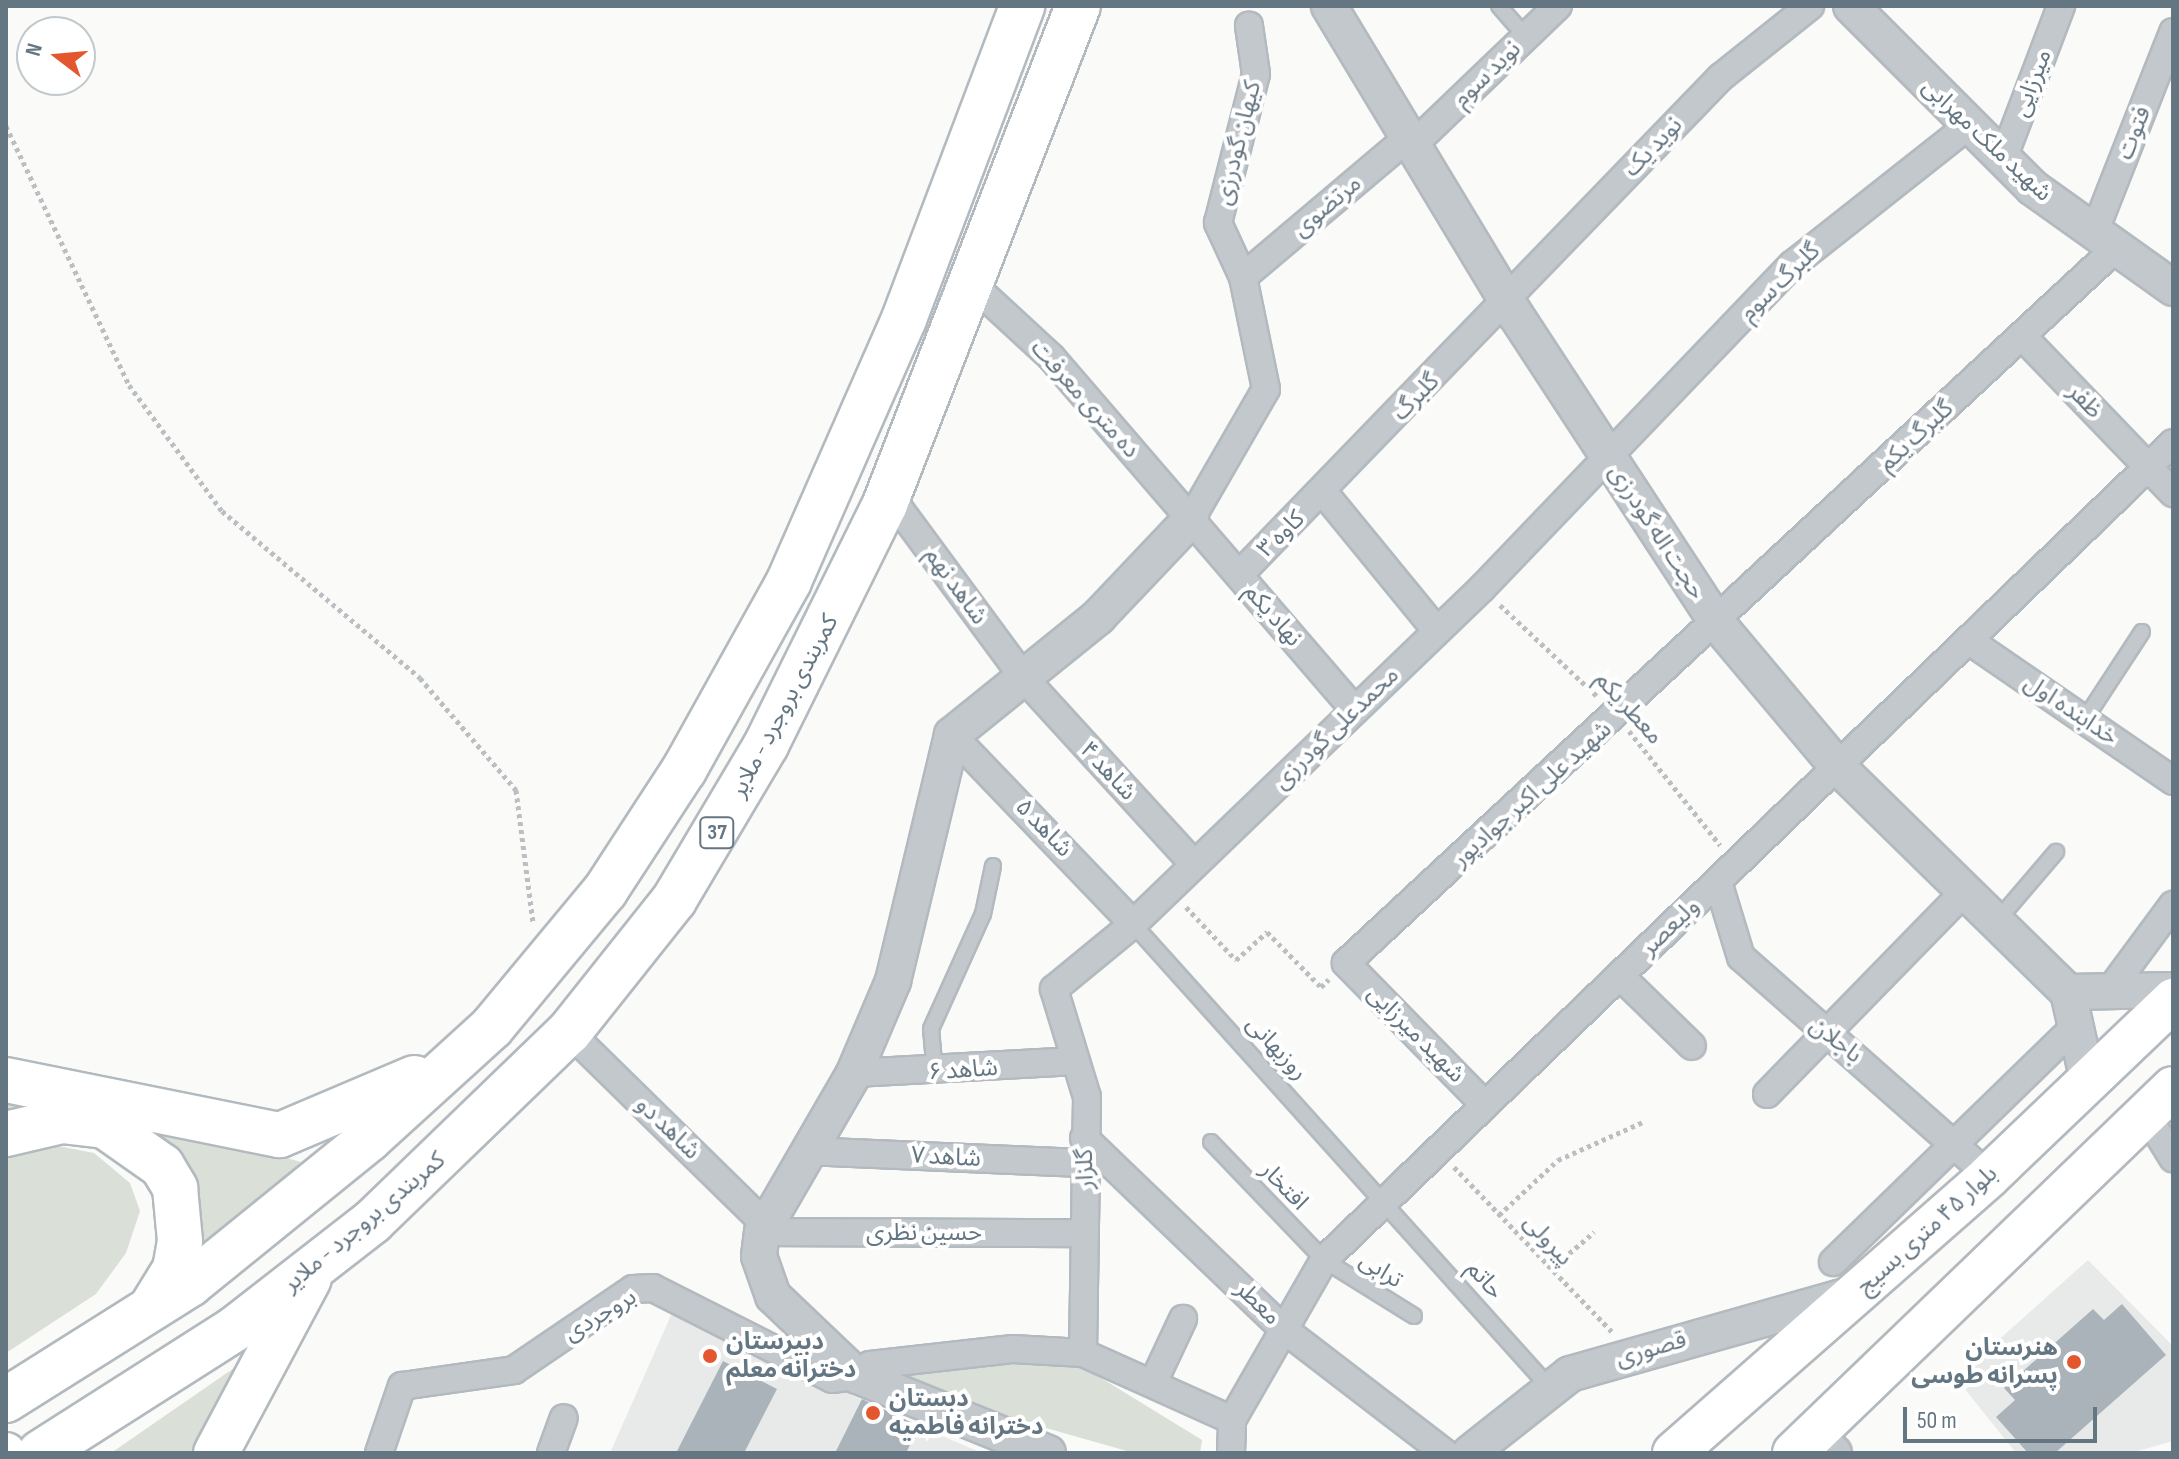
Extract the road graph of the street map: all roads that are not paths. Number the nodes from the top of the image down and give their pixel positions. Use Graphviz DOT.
graph roads {
  1 [pos="1022,6"];
  2 [pos="1078,6"];
  3 [pos="1329,6"];
  4 [pos="1499,6"];
  5 [pos="1558,6"];
  6 [pos="1810,6"];
  7 [pos="2061,6"];
  8 [pos="1859,9"];
  9 [pos="1249,26"];
  10 [pos="2173,32"];
  11 [pos="1526,37"];
  12 [pos="1968,126"];
  13 [pos="1412,139"];
  14 [pos="2003,159"];
  15 [pos="2105,241"];
  16 [pos="1243,277"];
  17 [pos="973,285"];
  18 [pos="2173,288"];
  19 [pos="1508,301"];
  20 [pos="2022,336"];
  21 [pos="2173,443"];
  22 [pos="1608,457"];
  23 [pos="2147,466"];
  24 [pos="1324,493"];
  25 [pos="2173,493"];
  26 [pos="889,495"];
  27 [pos="1191,519"];
  28 [pos="1239,575"];
  29 [pos="1717,623"];
  30 [pos="1437,631"];
  31 [pos="2142,632"];
  32 [pos="1968,640"];
  33 [pos="1023,677"];
  34 [pos="1355,710"];
  35 [pos="2085,719"];
  36 [pos="952,735"];
  37 [pos="1837,766"];
  38 [pos="2173,781"];
  39 [pos="2056,852"];
  40 [pos="1194,864"];
  41 [pos="993,866"];
  42 [pos="1727,873"];
  43 [pos="1963,893"];
  44 [pos="2173,905"];
  45 [pos="1133,924"];
  46 [pos="1994,924"];
  47 [pos="1346,963"];
  48 [pos="1620,976"];
  49 [pos="1054,989"];
  50 [pos="2110,990"];
  51 [pos="2173,990"];
  52 [pos="2068,992"];
  53 [pos="2173,1000"];
  54 [pos="2076,1026"];
  55 [pos="569,1032"];
  56 [pos="1822,1032"];
  57 [pos="1692,1046"];
  58 [pos="466,1051"];
  59 [pos="1073,1061"];
  60 [pos="6,1068"];
  61 [pos="854,1073"];
  62 [pos="935,1073"];
  63 [pos="2087,1077"];
  64 [pos="26,1083"];
  65 [pos="1767,1094"];
  66 [pos="2159,1101"];
  67 [pos="1485,1105"];
  68 [pos="6,1134"];
  69 [pos="1211,1142"];
  70 [pos="1957,1145"];
  71 [pos="1085,1150"];
  72 [pos="807,1151"];
  73 [pos="2173,1158"];
  74 [pos="1989,1176"];
  75 [pos="1388,1201"];
  76 [pos="764,1228"];
  77 [pos="1085,1233"];
  78 [pos="1324,1260"];
  79 [pos="316,1266"];
  80 [pos="1845,1278"];
  81 [pos="147,1313"];
  82 [pos="1414,1316"];
  83 [pos="1183,1319"];
  84 [pos="1282,1328"];
  85 [pos="1083,1353"];
  86 [pos="857,1376"];
  87 [pos="1153,1383"];
  88 [pos="1549,1387"];
  89 [pos="18,1394"];
  90 [pos="564,1418"];
  91 [pos="1232,1420"];
  92 [pos="1687,1447"];
  93 [pos="1813,1447"];
  94 [pos="50,1448"];
  95 [pos="216,1453"];
  96 [pos="379,1453"];
  97 [pos="551,1453"];
  98 [pos="1048,1453"];
  99 [pos="1231,1453"];
  100 [pos="1445,1453"];
  101 [pos="1470,1453"];
  1 -- 58 [label="highway"];
  2 -- 17 [label="highway, کمربندی بروجرد - ملایر / 37"];
  3 -- 13 [label="street, حجت اله گودرزی"];
  4 -- 11 [label="lane"];
  5 -- 11 [label="street, نوید سوم"];
  6 -- 19 [label="street, نوید یک"];
  7 -- 14 [label="street, میرزایی"];
  8 -- 12 [label="street, شهید ملک مهرابی"];
  9 -- 16 [label="street, کیهان گودرزی"];
  10 -- 15 [label="street, فتوت"];
  11 -- 13 [label="street, نوید سوم"];
  12 -- 14 [label="street, شهید ملک مهرابی"];
  12 -- 22 [label="street, گلبرگ سوم"];
  13 -- 16 [label="street, مرتضوی"];
  13 -- 19 [label="street, حجت اله گودرزی"];
  14 -- 15 [label="street, شهید ملک مهرابی"];
  15 -- 18 [label="street, شهید ملک مهرابی"];
  15 -- 20 [label="street, گلبرگ یکم"];
  16 -- 27 [label="street, کیهان گودرزی"];
  17 -- 26 [label="highway, کمربندی بروجرد - ملایر / 37"];
  17 -- 27 [label="street, ده متری معرفت"];
  19 -- 22 [label="street, حجت اله گودرزی"];
  19 -- 24 [label="street, گلبرگ"];
  20 -- 23 [label="street, ظفر"];
  20 -- 29 [label="street, گلبرگ یکم"];
  21 -- 23 [label="street, ولیعصر"];
  22 -- 29 [label="street, حجت اله گودرزی"];
  22 -- 30 [label="street, محمدعلی گودرزی"];
  23 -- 25 [label="street, ظفر"];
  23 -- 32 [label="street, ولیعصر"];
  24 -- 28 [label="street, کاوه ۳"];
  24 -- 30 [label="street"];
  26 -- 33 [label="street, شاهد نهم"];
  26 -- 55 [label="highway, کمربندی بروجرد - ملایر / 37"];
  27 -- 28 [label="street, نهاد یکم"];
  27 -- 33 [label="street"];
  28 -- 34 [label="street, نهاد یکم"];
  29 -- 37 [label="street, حجت اله گودرزی"];
  29 -- 47 [label="street, شهید علی اکبر جوادپور"];
  30 -- 34 [label="street, محمدعلی گودرزی"];
  31 -- 35 [label="lane"];
  32 -- 35 [label="street, خدابنده اول"];
  32 -- 37 [label="street, ولیعصر"];
  33 -- 36 [label="street"];
  33 -- 40 [label="street, شاهد ۴"];
  34 -- 40 [label="street, محمدعلی گودرزی"];
  35 -- 38 [label="street, خدابنده اول"];
  36 -- 45 [label="street, شاهد ۵"];
  36 -- 61 [label="street"];
  37 -- 42 [label="street, ولیعصر"];
  37 -- 43 [label="street, حجت اله گودرزی"];
  39 -- 46 [label="lane"];
  40 -- 45 [label="street, محمدعلی گودرزی"];
  41 -- 62 [label="lane"];
  42 -- 48 [label="street, ولیعصر"];
  42 -- 56 [label="street, باجلان"];
  43 -- 46 [label="street, حجت اله گودرزی"];
  43 -- 56 [label="street"];
  44 -- 50 [label="street"];
  45 -- 49 [label="street, محمدعلی گودرزی"];
  45 -- 75 [label="lane, روزبهانی"];
  46 -- 52 [label="street, حجت اله گودرزی"];
  47 -- 67 [label="street, شهید میرزایی"];
  48 -- 57 [label="street"];
  48 -- 67 [label="street, ولیعصر"];
  49 -- 59 [label="street, گلزار"];
  50 -- 51 [label="street"];
  50 -- 52 [label="street"];
  52 -- 54 [label="street"];
  53 -- 63 [label="main road, بلوار ۴۵ متری بسیج"];
  54 -- 63 [label="street"];
  54 -- 70 [label="street"];
  55 -- 76 [label="street, شاهد دو"];
  55 -- 79 [label="highway, کمربندی بروجرد - ملایر / 37"];
  56 -- 65 [label="street"];
  56 -- 70 [label="street, باجلان"];
  58 -- 64 [label="highway"];
  58 -- 81 [label="highway"];
  59 -- 62 [label="street, شاهد ۶"];
  59 -- 71 [label="street, گلزار"];
  60 -- 64 [label="highway"];
  61 -- 62 [label="street, شاهد ۶"];
  61 -- 72 [label="street"];
  63 -- 74 [label="main road, بلوار ۴۵ متری بسیج"];
  66 -- 73 [label="street"];
  66 -- 93 [label="main road"];
  67 -- 75 [label="street, ولیعصر"];
  68 -- 81 [label="highway"];
  69 -- 78 [label="lane, افتخار"];
  70 -- 74 [label="street, باجلان"];
  70 -- 80 [label="street"];
  71 -- 72 [label="street, شاهد ۷"];
  71 -- 77 [label="street, گلزار"];
  71 -- 84 [label="street, معطر"];
  72 -- 76 [label="street"];
  74 -- 80 [label="main road, بلوار ۴۵ متری بسیج"];
  75 -- 78 [label="street, ولیعصر"];
  75 -- 88 [label="lane, حاتم"];
  76 -- 77 [label="street, حسین نظری"];
  76 -- 86 [label="street"];
  77 -- 85 [label="street, گلزار"];
  78 -- 82 [label="lane, ترابی"];
  78 -- 84 [label="street, ولیعصر"];
  79 -- 94 [label="highway, کمربندی بروجرد - ملایر / 37"];
  79 -- 95 [label="highway"];
  80 -- 88 [label="street, قصوری"];
  80 -- 92 [label="main road, بلوار ۴۵ متری بسیج"];
  81 -- 89 [label="highway"];
  83 -- 87 [label="street"];
  84 -- 91 [label="street, ولیعصر"];
  84 -- 100 [label="street, معطر"];
  85 -- 86 [label="street"];
  85 -- 87 [label="street"];
  86 -- 96 [label="street, بروجردی"];
  86 -- 98 [label="street"];
  87 -- 91 [label="street"];
  88 -- 101 [label="street, قصوری"];
  90 -- 97 [label="street"];
  91 -- 99 [label="street, ولیعصر"];
}
